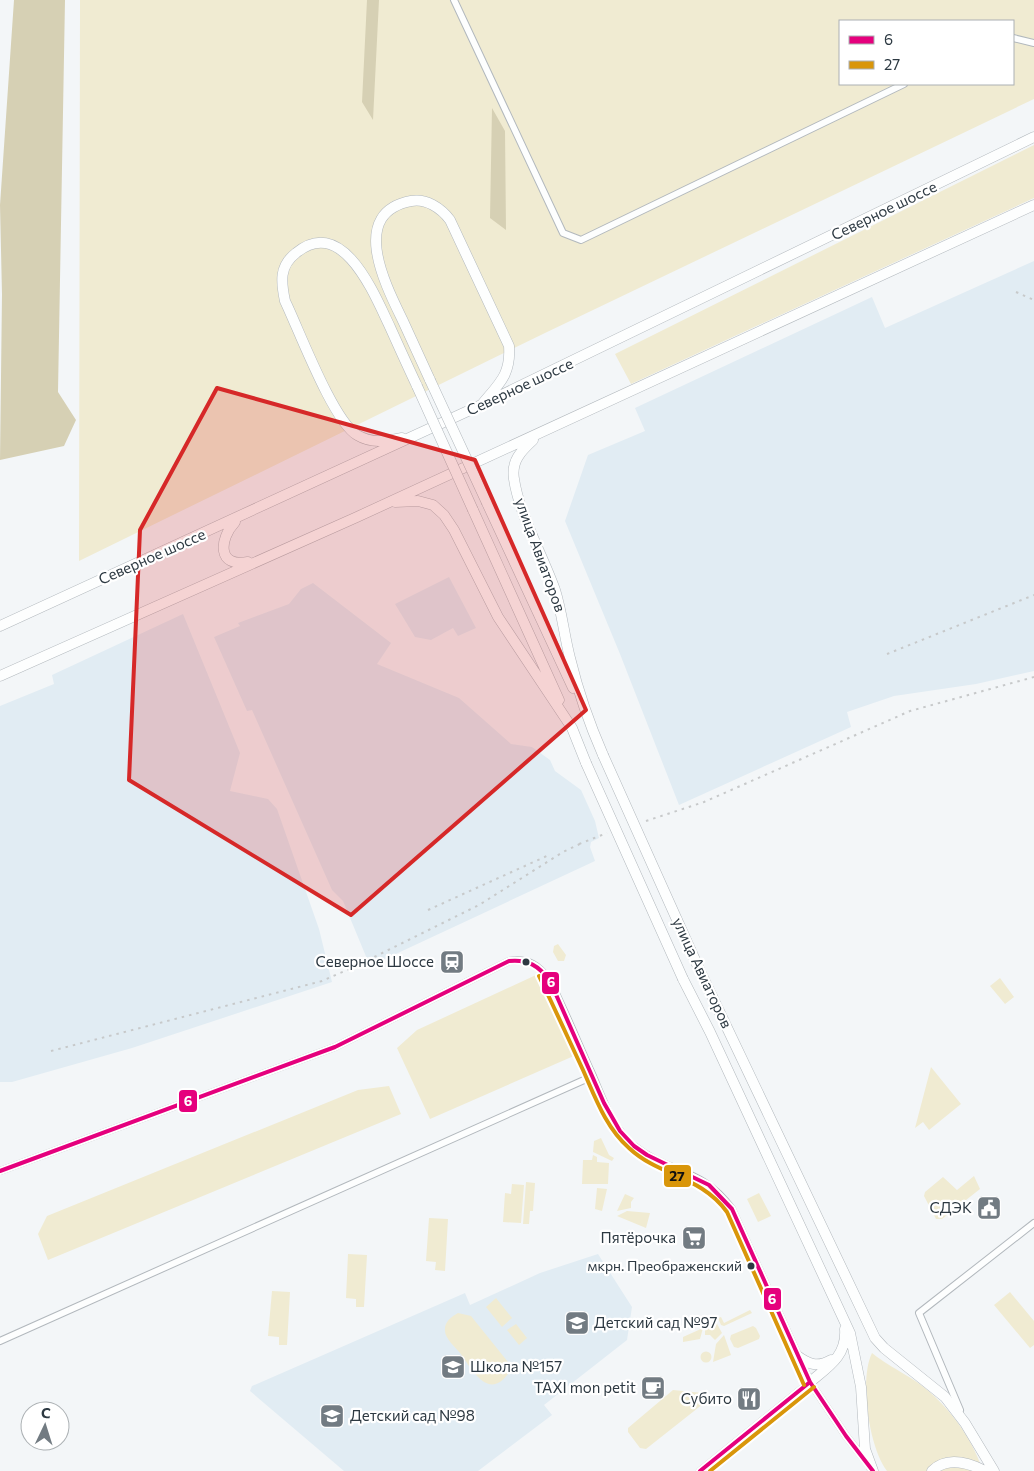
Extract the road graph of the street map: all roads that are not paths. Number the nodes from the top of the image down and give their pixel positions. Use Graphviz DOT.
graph roads {
  1 [pos="454,0"];
  2 [pos="1014,38"];
  3 [pos="1034,43"];
  4 [pos="902,85"];
  5 [pos="1034,137"];
  6 [pos="1034,205"];
  7 [pos="481,405"];
  8 [pos="539,434"];
  9 [pos="418,435"];
  10 [pos="392,502"];
  11 [pos="237,519"];
  12 [pos="257,561"];
  13 [pos="0,626"];
  14 [pos="0,676"];
  15 [pos="586,716"];
  16 [pos="572,728"];
  17 [pos="593,1076"];
  18 [pos="0,1171"];
  19 [pos="1034,1223"];
  20 [pos="844,1321"];
  21 [pos="0,1341"];
  22 [pos="796,1354"];
  23 [pos="839,1356"];
  24 [pos="810,1382"];
  25 [pos="966,1423"];
  26 [pos="872,1469"];
  27 [pos="700,1471"];
  28 [pos="932,1471"];
  29 [pos="985,1471"];
  30 [pos="994,1471"];
  1 -- 4 [label="street"];
  2 -- 3 [label="street"];
  5 -- 7 [label="main road, Северное шоссе"];
  6 -- 8 [label="main road"];
  7 -- 9 [label="main road, Северное шоссе"];
  7 -- 15 [label="main road, bridge"];
  8 -- 10 [label="main road"];
  8 -- 15 [label="main road, улица Авиаторов"];
  9 -- 11 [label="main road, Северное шоссе"];
  9 -- 16 [label="main road, bridge"];
  10 -- 12 [label="main road"];
  10 -- 16 [label="main road, улица Авиаторов"];
  11 -- 12 [label="main road"];
  11 -- 13 [label="main road, Северное шоссе"];
  12 -- 14 [label="main road"];
  15 -- 25 [label="main road, улица Авиаторов, bridge"];
  16 -- 20 [label="main road, улица Авиаторов, bridge"];
  17 -- 18 [label="street"];
  17 -- 21 [label="street"];
  17 -- 22 [label="street, улица Авиаторов"];
  19 -- 25 [label="street"];
  20 -- 23 [label="main road"];
  20 -- 26 [label="main road, улица Авиаторов"];
  22 -- 23 [label="main road"];
  22 -- 24 [label="street, улица Авиаторов"];
  23 -- 24 [label="main road"];
  24 -- 26 [label="street, улица Авиаторов"];
  24 -- 27 [label="street"];
  25 -- 30 [label="main road, улица Авиаторов"];
  28 -- 29 [label="main road"];
}
